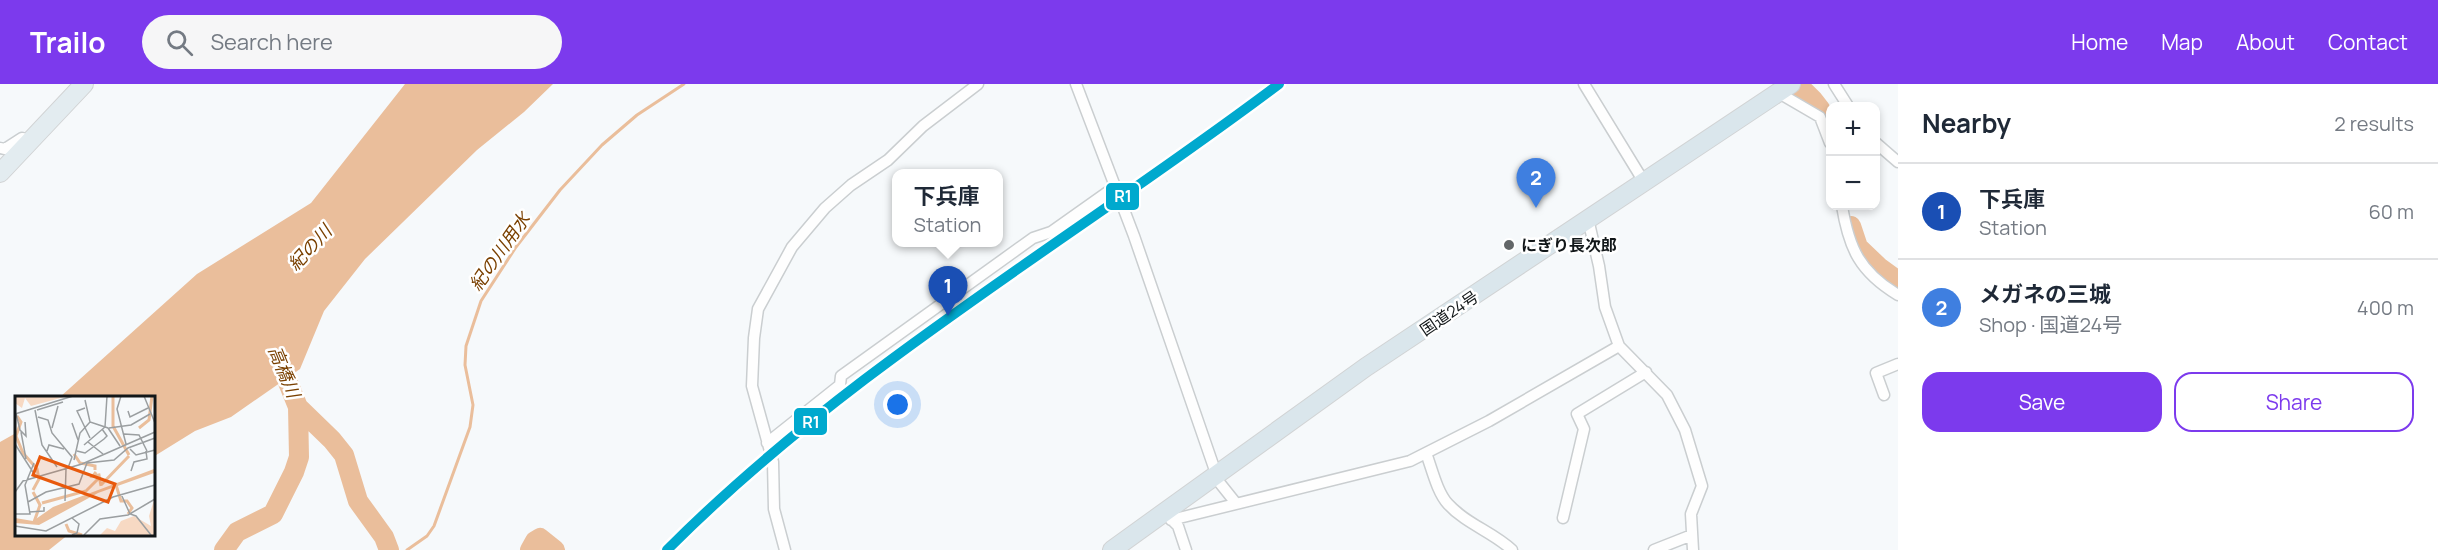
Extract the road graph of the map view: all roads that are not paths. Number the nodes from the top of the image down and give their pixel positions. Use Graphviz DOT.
graph roads {
  1 [pos="84,84"];
  2 [pos="978,84"];
  3 [pos="1076,84"];
  4 [pos="1584,84"];
  5 [pos="1834,84"];
  6 [pos="1785,88"];
  7 [pos="1845,102"];
  8 [pos="1826,133"];
  9 [pos="31,141"];
  10 [pos="1880,147"];
  11 [pos="0,148"];
  12 [pos="1898,162"];
  13 [pos="0,173"];
  14 [pos="1644,182"];
  15 [pos="1116,186"];
  16 [pos="1843,210"];
  17 [pos="1588,219"];
  18 [pos="1898,296"];
  19 [pos="1619,346"];
  20 [pos="1898,364"];
  21 [pos="1646,372"];
  22 [pos="1884,395"];
  23 [pos="766,443"];
  24 [pos="1426,453"];
  25 [pos="1217,473"];
  26 [pos="1235,502"];
  27 [pos="1168,515"];
  28 [pos="1563,518"];
  29 [pos="1692,536"];
  30 [pos="785,550"];
  31 [pos="1112,550"];
  32 [pos="1186,550"];
  33 [pos="1512,550"];
  34 [pos="1654,550"];
  35 [pos="1692,550"];
  1 -- 9 [label="main road"];
  2 -- 23 [label="street"];
  3 -- 15 [label="street"];
  4 -- 14 [label="street"];
  5 -- 7 [label="street"];
  6 -- 8 [label="street"];
  6 -- 14 [label="highway, 国道24号"];
  9 -- 11 [label="street"];
  9 -- 13 [label="main road"];
  10 -- 12 [label="street"];
  14 -- 17 [label="highway, 国道24号"];
  15 -- 23 [label="street"];
  15 -- 25 [label="street"];
  16 -- 18 [label="street"];
  17 -- 19 [label="street"];
  17 -- 25 [label="highway, 国道24号"];
  19 -- 21 [label="street"];
  19 -- 24 [label="street"];
  20 -- 22 [label="street"];
  21 -- 28 [label="street"];
  21 -- 29 [label="street"];
  23 -- 30 [label="street"];
  24 -- 26 [label="street"];
  24 -- 33 [label="street"];
  25 -- 26 [label="street"];
  25 -- 27 [label="highway, 国道24号"];
  26 -- 27 [label="street"];
  27 -- 31 [label="highway, 国道24号"];
  27 -- 32 [label="street"];
  29 -- 34 [label="street"];
  29 -- 35 [label="street"];
}
